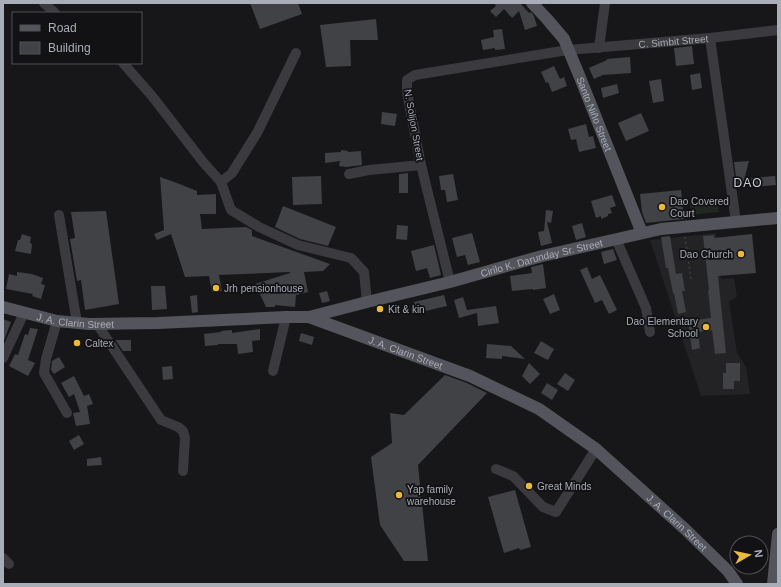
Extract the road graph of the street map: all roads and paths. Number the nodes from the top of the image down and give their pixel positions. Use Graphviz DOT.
graph roads {
  1 [pos="44,3"];
  2 [pos="532,3"];
  3 [pos="605,3"];
  4 [pos="54,12"];
  5 [pos="778,30"];
  6 [pos="710,38"];
  7 [pos="599,48"];
  8 [pos="568,50"];
  9 [pos="296,53"];
  10 [pos="124,64"];
  11 [pos="421,165"];
  12 [pos="349,174"];
  13 [pos="221,182"];
  14 [pos="59,215"];
  15 [pos="778,218"];
  16 [pos="736,222"];
  17 [pos="684,227"];
  18 [pos="642,233"];
  19 [pos="616,239"];
  20 [pos="691,279"];
  21 [pos="450,282"];
  22 [pos="367,302"];
  23 [pos="3,307"];
  24 [pos="24,313"];
  25 [pos="286,317"];
  26 [pos="309,317"];
  27 [pos="57,322"];
  28 [pos="77,323"];
  29 [pos="97,324"];
  30 [pos="650,332"];
  31 [pos="3,358"];
  32 [pos="273,371"];
  33 [pos="67,413"];
  34 [pos="596,449"];
  35 [pos="496,470"];
  36 [pos="183,471"];
  37 [pos="778,534"];
  38 [pos="737,584"];
  39 [pos="774,584"];
  1 -- 4 [label="street"];
  2 -- 8 [label="main road, Santo Niño Street"];
  3 -- 7 [label="street"];
  5 -- 6 [label="street, C. Simbit Street"];
  6 -- 7 [label="street, C. Simbit Street"];
  6 -- 16 [label="street"];
  7 -- 8 [label="street, C. Simbit Street"];
  8 -- 11 [label="street, N. Solijon Street"];
  8 -- 18 [label="main road, Santo Niño Street"];
  9 -- 13 [label="street"];
  10 -- 13 [label="street"];
  11 -- 12 [label="street"];
  11 -- 21 [label="street, N. Solijon Street"];
  13 -- 22 [label="street"];
  14 -- 28 [label="street"];
  15 -- 16 [label="main road, Cirilo K. Darunday Sr. Street"];
  16 -- 17 [label="main road, Cirilo K. Darunday Sr. Street"];
  17 -- 18 [label="main road, Cirilo K. Darunday Sr. Street"];
  17 -- 20 [label="path"];
  18 -- 19 [label="main road, Cirilo K. Darunday Sr. Street"];
  19 -- 21 [label="main road, Cirilo K. Darunday Sr. Street"];
  19 -- 30 [label="street"];
  21 -- 22 [label="main road, Cirilo K. Darunday Sr. Street"];
  22 -- 26 [label="main road, Cirilo K. Darunday Sr. Street"];
  23 -- 24 [label="main road, J. A. Clarin Street"];
  24 -- 27 [label="main road, J. A. Clarin Street"];
  24 -- 31 [label="street"];
  25 -- 26 [label="main road, J. A. Clarin Street"];
  25 -- 29 [label="main road, J. A. Clarin Street"];
  25 -- 32 [label="street"];
  26 -- 34 [label="main road, J. A. Clarin Street"];
  27 -- 28 [label="main road, J. A. Clarin Street"];
  27 -- 33 [label="street"];
  28 -- 29 [label="main road, J. A. Clarin Street"];
  29 -- 36 [label="street"];
  34 -- 35 [label="street"];
  34 -- 38 [label="main road, J. A. Clarin Street"];
  37 -- 39 [label="main road"];
}
